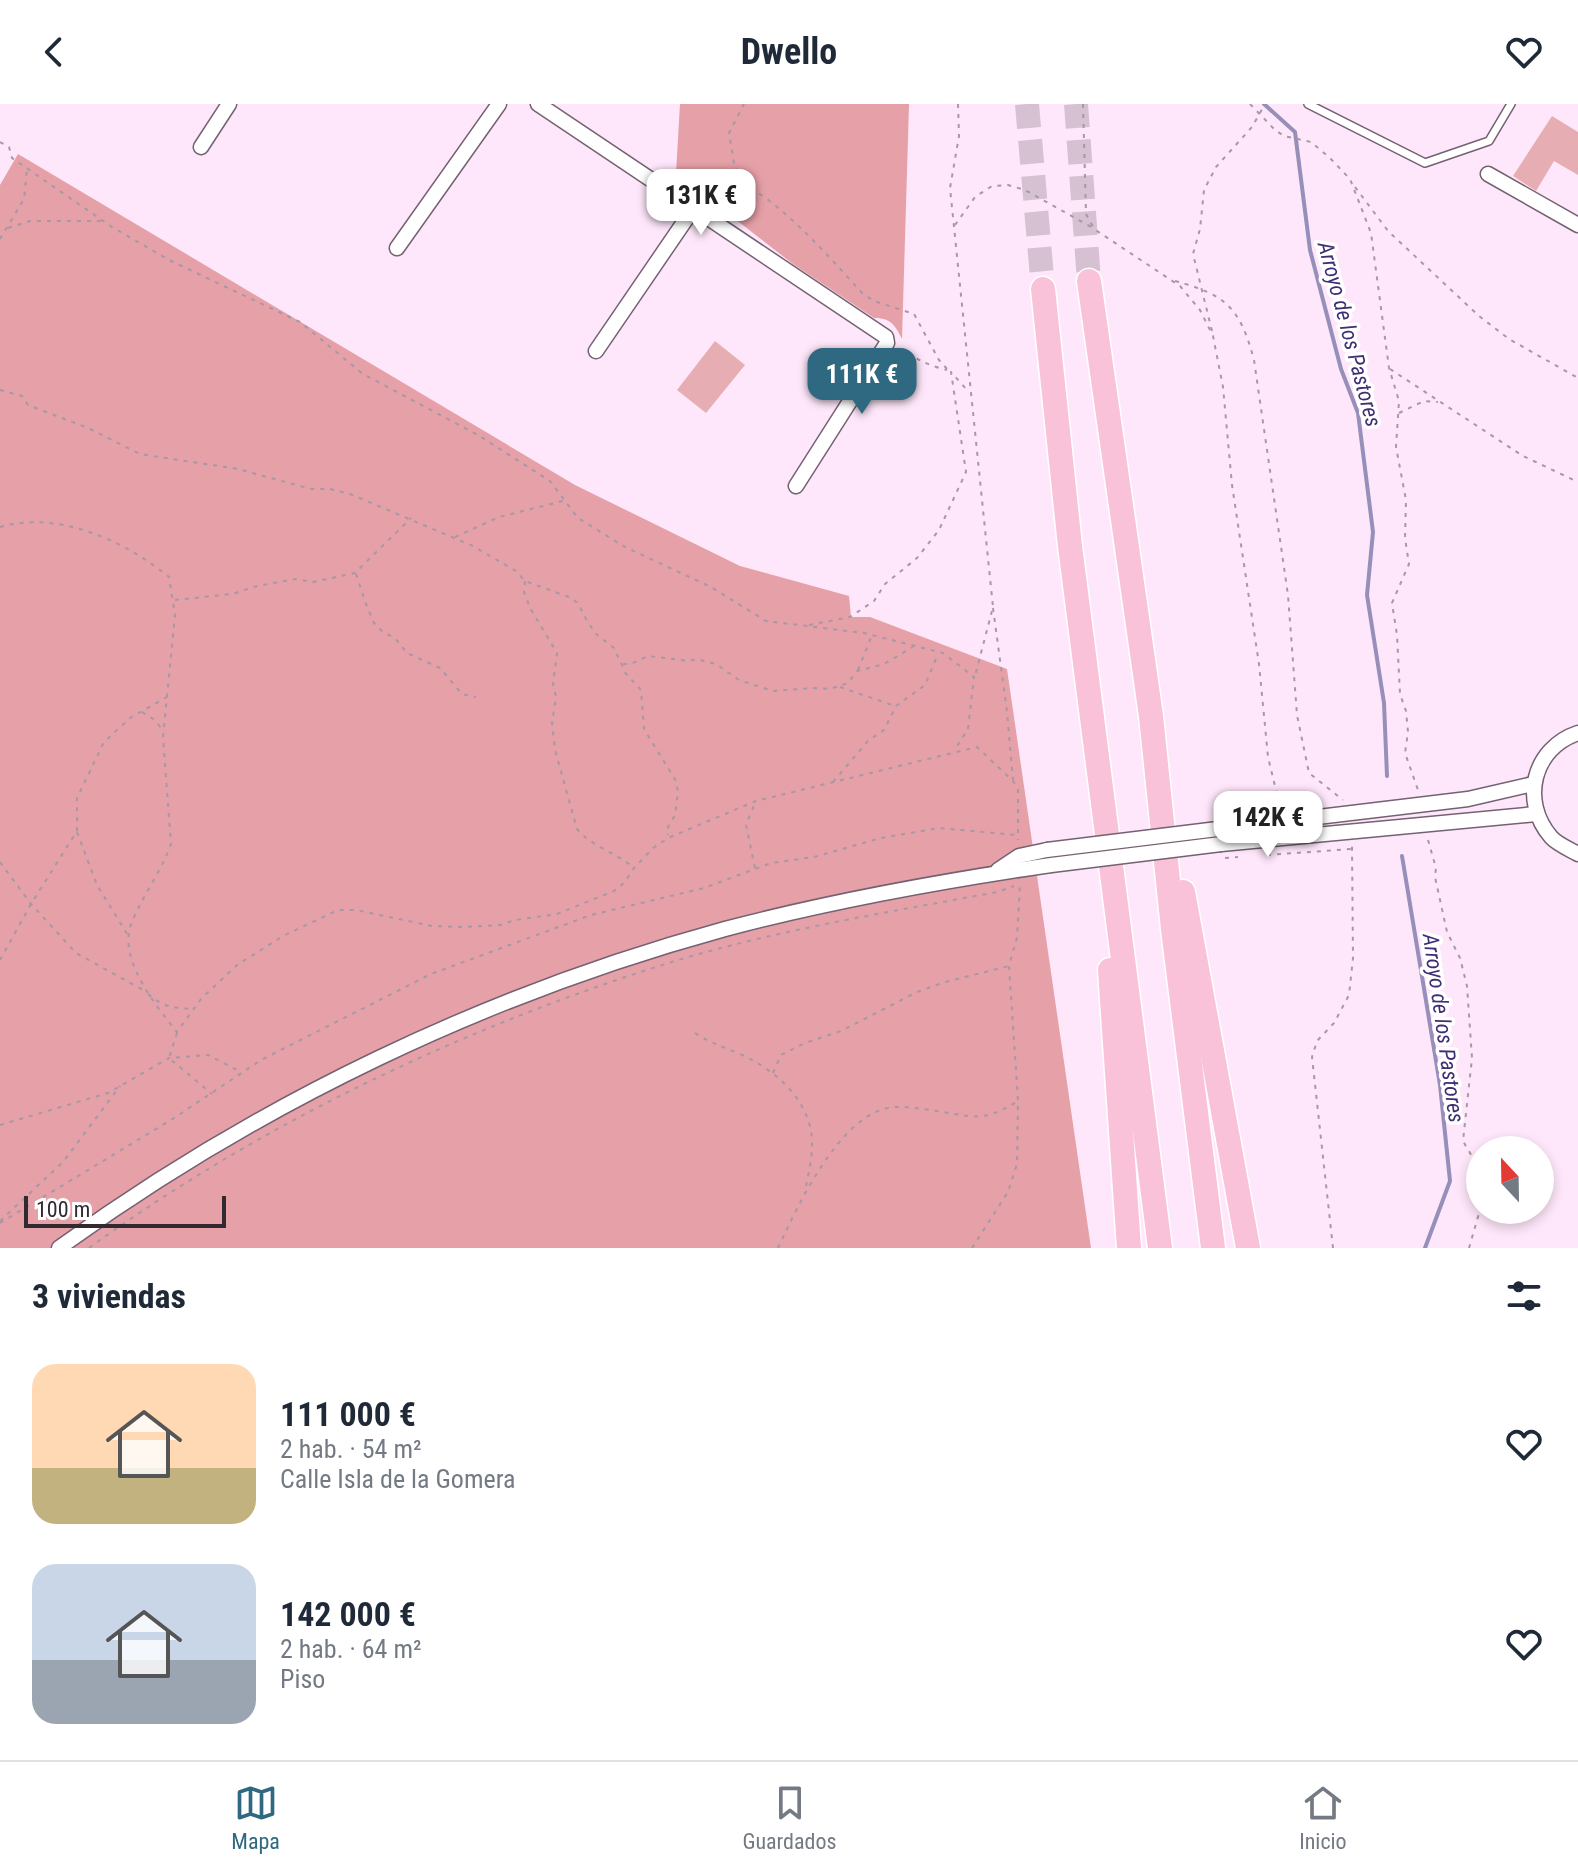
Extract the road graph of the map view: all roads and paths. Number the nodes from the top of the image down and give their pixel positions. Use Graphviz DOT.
graph roads {
  1 [pos="229,104"];
  2 [pos="499,104"];
  3 [pos="538,104"];
  4 [pos="744,104"];
  5 [pos="958,104"];
  6 [pos="1083,104"];
  7 [pos="1250,104"];
  8 [pos="1265,104"];
  9 [pos="1511,104"];
  10 [pos="1311,105"];
  11 [pos="1258,115"];
  12 [pos="0,142"];
  13 [pos="201,147"];
  14 [pos="27,169"];
  15 [pos="1488,174"];
  16 [pos="736,175"];
  17 [pos="1350,179"];
  18 [pos="693,209"];
  19 [pos="105,221"];
  20 [pos="1578,225"];
  21 [pos="954,227"];
  22 [pos="8,228"];
  23 [pos="1094,229"];
  24 [pos="0,239"];
  25 [pos="397,248"];
  26 [pos="1172,280"];
  27 [pos="1089,281"];
  28 [pos="1043,289"];
  29 [pos="1203,289"];
  30 [pos="1213,336"];
  31 [pos="596,351"];
  32 [pos="912,356"];
  33 [pos="1389,368"];
  34 [pos="950,371"];
  35 [pos="1578,378"];
  36 [pos="0,390"];
  37 [pos="969,392"];
  38 [pos="1438,402"];
  39 [pos="1398,413"];
  40 [pos="1578,482"];
  41 [pos="796,486"];
  42 [pos="565,501"];
  43 [pos="411,518"];
  44 [pos="0,527"];
  45 [pos="454,537"];
  46 [pos="1070,546"];
  47 [pos="355,573"];
  48 [pos="525,581"];
  49 [pos="174,600"];
  50 [pos="993,607"];
  51 [pos="805,626"];
  52 [pos="872,635"];
  53 [pos="916,646"];
  54 [pos="939,652"];
  55 [pos="622,664"];
  56 [pos="857,671"];
  57 [pos="974,677"];
  58 [pos="839,687"];
  59 [pos="169,695"];
  60 [pos="476,697"];
  61 [pos="896,706"];
  62 [pos="141,711"];
  63 [pos="1151,716"];
  64 [pos="164,732"];
  65 [pos="1578,733"];
  66 [pos="953,754"];
  67 [pos="1013,781"];
  68 [pos="832,782"];
  69 [pos="1533,784"];
  70 [pos="756,801"];
  71 [pos="1347,803"];
  72 [pos="1421,805"];
  73 [pos="1282,812"];
  74 [pos="1536,814"];
  75 [pos="1425,825"];
  76 [pos="77,831"];
  77 [pos="1017,835"];
  78 [pos="668,838"];
  79 [pos="1019,844"];
  80 [pos="1578,854"];
  81 [pos="1263,855"];
  82 [pos="0,862"];
  83 [pos="634,868"];
  84 [pos="755,869"];
  85 [pos="994,872"];
  86 [pos="1009,882"];
  87 [pos="985,889"];
  88 [pos="1019,894"];
  89 [pos="906,903"];
  90 [pos="31,904"];
  91 [pos="764,932"];
  92 [pos="130,939"];
  93 [pos="668,957"];
  94 [pos="0,960"];
  95 [pos="1009,966"];
  96 [pos="144,990"];
  97 [pos="194,1009"];
  98 [pos="177,1032"];
  99 [pos="695,1033"];
  100 [pos="169,1058"];
  101 [pos="773,1073"];
  102 [pos="241,1076"];
  103 [pos="121,1085"];
  104 [pos="212,1094"];
  105 [pos="1018,1101"];
  106 [pos="0,1125"];
  107 [pos="245,1141"];
  108 [pos="1466,1146"];
  109 [pos="805,1194"];
  110 [pos="127,1215"];
  111 [pos="0,1222"];
  112 [pos="1476,1224"];
  113 [pos="59,1248"];
  114 [pos="89,1248"];
  115 [pos="778,1248"];
  116 [pos="972,1248"];
  117 [pos="1129,1248"];
  118 [pos="1160,1248"];
  119 [pos="1213,1248"];
  120 [pos="1248,1248"];
  121 [pos="1333,1248"];
  122 [pos="1469,1248"];
  1 -- 13 [label="street"];
  2 -- 25 [label="street"];
  3 -- 18 [label="street"];
  4 -- 16 [label="path"];
  5 -- 21 [label="path"];
  6 -- 23 [label="path"];
  7 -- 11 [label="path"];
  8 -- 11 [label="path"];
  9 -- 10 [label="lane"];
  11 -- 17 [label="path"];
  11 -- 29 [label="path"];
  12 -- 14 [label="path"];
  14 -- 19 [label="path"];
  14 -- 22 [label="path"];
  15 -- 20 [label="street"];
  16 -- 18 [label="path"];
  16 -- 34 [label="path"];
  17 -- 33 [label="path"];
  17 -- 35 [label="path"];
  18 -- 31 [label="street"];
  18 -- 41 [label="street"];
  19 -- 22 [label="path"];
  19 -- 42 [label="path"];
  21 -- 23 [label="path"];
  21 -- 37 [label="path"];
  22 -- 24 [label="path"];
  23 -- 26 [label="path"];
  26 -- 29 [label="path"];
  26 -- 30 [label="path"];
  27 -- 63 [label="highway"];
  28 -- 46 [label="highway"];
  29 -- 30 [label="path"];
  29 -- 71 [label="path"];
  30 -- 73 [label="path"];
  32 -- 34 [label="path"];
  33 -- 38 [label="path"];
  33 -- 39 [label="path"];
  34 -- 37 [label="path"];
  34 -- 51 [label="path"];
  36 -- 43 [label="path"];
  37 -- 50 [label="path"];
  38 -- 39 [label="path"];
  38 -- 40 [label="path"];
  39 -- 72 [label="path"];
  42 -- 45 [label="path"];
  42 -- 51 [label="path"];
  43 -- 45 [label="path"];
  43 -- 47 [label="path"];
  44 -- 49 [label="path"];
  45 -- 48 [label="path"];
  46 -- 117 [label="highway"];
  46 -- 118 [label="highway"];
  47 -- 49 [label="path"];
  47 -- 60 [label="path"];
  48 -- 55 [label="path"];
  48 -- 83 [label="path"];
  49 -- 59 [label="path"];
  50 -- 57 [label="path"];
  50 -- 67 [label="path"];
  51 -- 52 [label="path"];
  52 -- 53 [label="path"];
  52 -- 56 [label="path"];
  53 -- 54 [label="path"];
  53 -- 56 [label="path"];
  54 -- 57 [label="path"];
  54 -- 61 [label="path"];
  55 -- 58 [label="path"];
  55 -- 78 [label="path"];
  56 -- 58 [label="path"];
  57 -- 66 [label="path"];
  58 -- 61 [label="path"];
  59 -- 62 [label="path"];
  59 -- 64 [label="path"];
  61 -- 68 [label="path"];
  62 -- 64 [label="path"];
  62 -- 76 [label="path"];
  63 -- 119 [label="highway"];
  63 -- 120 [label="highway"];
  64 -- 92 [label="path"];
  65 -- 69 [label="street"];
  66 -- 67 [label="path"];
  66 -- 68 [label="path"];
  67 -- 77 [label="path"];
  68 -- 70 [label="path"];
  69 -- 72 [label="street"];
  69 -- 74 [label="street"];
  70 -- 78 [label="path"];
  70 -- 84 [label="path"];
  72 -- 85 [label="street, bridge"];
  74 -- 75 [label="street"];
  74 -- 80 [label="street"];
  75 -- 85 [label="street, bridge"];
  75 -- 108 [label="path"];
  76 -- 90 [label="path"];
  76 -- 92 [label="path"];
  77 -- 79 [label="path"];
  77 -- 84 [label="path"];
  78 -- 83 [label="path"];
  81 -- 121 [label="path"];
  82 -- 90 [label="path"];
  83 -- 97 [label="path"];
  84 -- 102 [label="path"];
  85 -- 113 [label="street"];
  86 -- 114 [label="path"];
  87 -- 89 [label="path"];
  88 -- 95 [label="path"];
  90 -- 94 [label="path"];
  90 -- 96 [label="path"];
  91 -- 93 [label="path"];
  92 -- 96 [label="path"];
  95 -- 101 [label="path"];
  95 -- 105 [label="path"];
  96 -- 97 [label="path"];
  96 -- 98 [label="path"];
  97 -- 98 [label="path"];
  98 -- 100 [label="path"];
  99 -- 101 [label="path"];
  100 -- 102 [label="path"];
  100 -- 103 [label="path"];
  100 -- 104 [label="path"];
  101 -- 109 [label="path"];
  102 -- 104 [label="path"];
  103 -- 106 [label="path"];
  103 -- 111 [label="path"];
  104 -- 111 [label="path"];
  105 -- 109 [label="path"];
  105 -- 116 [label="path"];
  107 -- 110 [label="path"];
  109 -- 115 [label="path"];
  112 -- 122 [label="path"];
}
